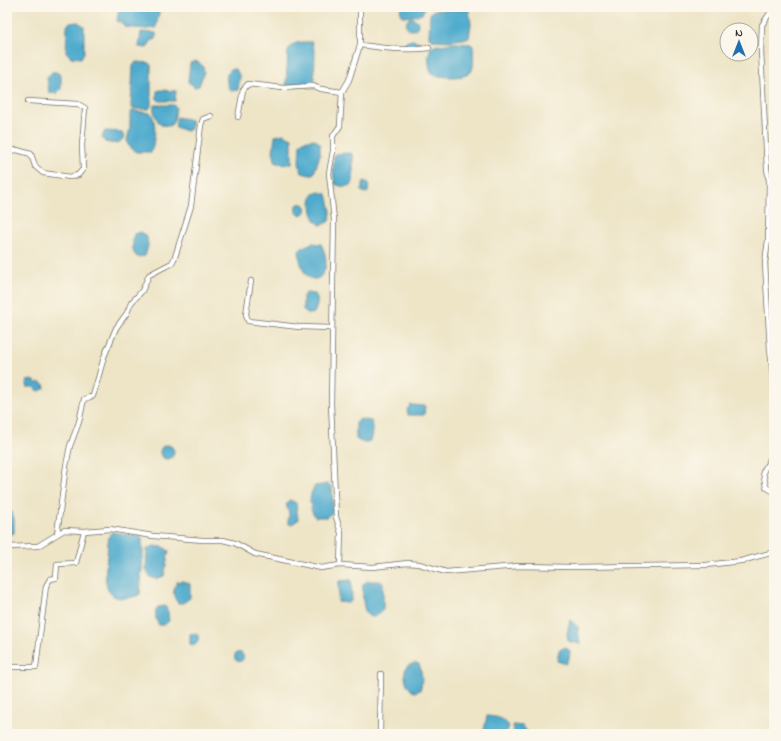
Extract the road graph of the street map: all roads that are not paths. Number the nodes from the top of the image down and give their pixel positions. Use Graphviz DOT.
graph roads {
  1 [pos="360,7"];
  2 [pos="770,7"];
  3 [pos="360,45"];
  4 [pos="429,48"];
  5 [pos="342,92"];
  6 [pos="28,101"];
  7 [pos="211,116"];
  8 [pos="238,116"];
  9 [pos="7,151"];
  10 [pos="251,281"];
  11 [pos="332,328"];
  12 [pos="774,388"];
  13 [pos="774,394"];
  14 [pos="774,411"];
  15 [pos="774,452"];
  16 [pos="774,492"];
  17 [pos="84,531"];
  18 [pos="57,534"];
  19 [pos="7,547"];
  20 [pos="774,552"];
  21 [pos="340,565"];
  22 [pos="7,667"];
  23 [pos="381,674"];
  24 [pos="380,734"];
  1 -- 3 [label="street"];
  2 -- 12 [label="street"];
  3 -- 4 [label="street"];
  3 -- 5 [label="street"];
  5 -- 8 [label="street"];
  5 -- 11 [label="street"];
  6 -- 9 [label="street"];
  7 -- 18 [label="street"];
  10 -- 11 [label="street"];
  11 -- 21 [label="street"];
  13 -- 14 [label="street"];
  15 -- 16 [label="street"];
  17 -- 18 [label="street"];
  17 -- 21 [label="street"];
  17 -- 22 [label="street"];
  18 -- 19 [label="street"];
  20 -- 21 [label="street"];
  23 -- 24 [label="street"];
}
